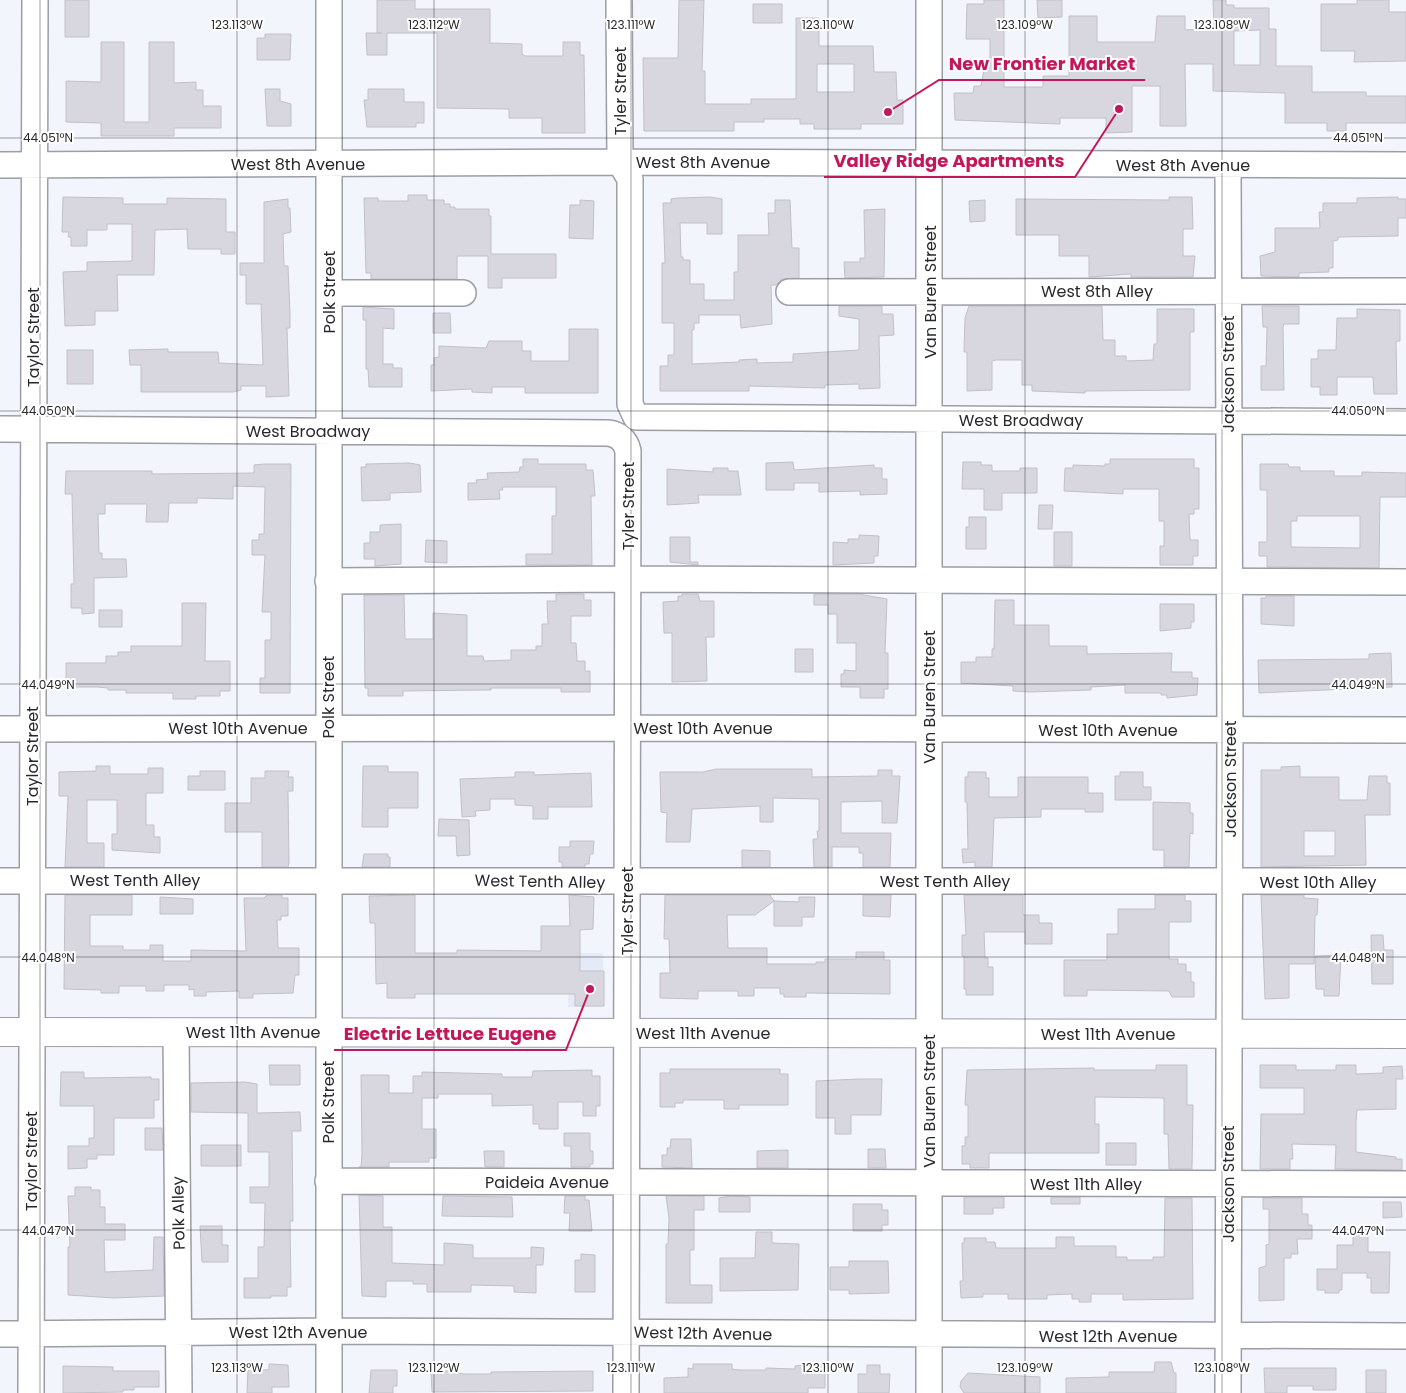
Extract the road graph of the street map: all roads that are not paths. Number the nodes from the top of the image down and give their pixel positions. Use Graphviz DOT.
graph roads {
  1 [pos="34,0"];
  2 [pos="329,0"];
  3 [pos="619,0"];
  4 [pos="929,0"];
  5 [pos="620,162"];
  6 [pos="930,163"];
  7 [pos="329,164"];
  8 [pos="0,165"];
  9 [pos="34,165"];
  10 [pos="1228,165"];
  11 [pos="1406,165"];
  12 [pos="1228,290"];
  13 [pos="1406,291"];
  14 [pos="329,292"];
  15 [pos="789,292"];
  16 [pos="930,292"];
  17 [pos="463,293"];
  18 [pos="636,417"];
  19 [pos="930,420"];
  20 [pos="1228,421"];
  21 [pos="1406,422"];
  22 [pos="0,429"];
  23 [pos="33,429"];
  24 [pos="329,431"];
  25 [pos="616,434"];
  26 [pos="628,579"];
  27 [pos="929,580"];
  28 [pos="328,581"];
  29 [pos="1229,582"];
  30 [pos="1406,582"];
  31 [pos="328,728"];
  32 [pos="627,728"];
  33 [pos="0,729"];
  34 [pos="32,729"];
  35 [pos="929,730"];
  36 [pos="1406,730"];
  37 [pos="1230,731"];
  38 [pos="328,879"];
  39 [pos="0,881"];
  40 [pos="32,881"];
  41 [pos="930,881"];
  42 [pos="1406,881"];
  43 [pos="626,882"];
  44 [pos="1230,883"];
  45 [pos="0,1032"];
  46 [pos="32,1032"];
  47 [pos="176,1032"];
  48 [pos="328,1032"];
  49 [pos="628,1033"];
  50 [pos="928,1033"];
  51 [pos="1229,1034"];
  52 [pos="1406,1034"];
  53 [pos="328,1181"];
  54 [pos="626,1182"];
  55 [pos="766,1184"];
  56 [pos="929,1184"];
  57 [pos="1228,1184"];
  58 [pos="1406,1184"];
  59 [pos="329,1331"];
  60 [pos="180,1332"];
  61 [pos="625,1332"];
  62 [pos="0,1334"];
  63 [pos="31,1334"];
  64 [pos="929,1336"];
  65 [pos="1228,1336"];
  66 [pos="1406,1336"];
  67 [pos="31,1393"];
  68 [pos="179,1393"];
  69 [pos="328,1393"];
  70 [pos="626,1393"];
  71 [pos="929,1393"];
  72 [pos="1228,1393"];
  1 -- 9 [label="street, Taylor Street"];
  2 -- 7 [label="street, Polk Street"];
  3 -- 5 [label="street, Tyler Street"];
  4 -- 6 [label="street, Van Buren Street"];
  5 -- 6 [label="street, West 8th Avenue"];
  5 -- 7 [label="street, West 8th Avenue"];
  5 -- 18 [label="street, Tyler Street"];
  6 -- 10 [label="street, West 8th Avenue"];
  6 -- 16 [label="street, Van Buren Street"];
  7 -- 9 [label="street, West 8th Avenue"];
  7 -- 14 [label="street, Polk Street"];
  8 -- 9 [label="street, West 8th Avenue"];
  9 -- 23 [label="street, Taylor Street"];
  10 -- 11 [label="street, West 8th Avenue"];
  10 -- 12 [label="street, Jackson Street"];
  12 -- 13 [label="street, West 8th Alley"];
  12 -- 16 [label="street, West 8th Alley"];
  12 -- 20 [label="street, Jackson Street"];
  14 -- 17 [label="street"];
  14 -- 24 [label="street, Polk Street"];
  15 -- 16 [label="street, West 8th Alley"];
  16 -- 19 [label="street, Van Buren Street"];
  18 -- 19 [label="street, West Broadway"];
  19 -- 20 [label="street, West Broadway"];
  19 -- 27 [label="street, Van Buren Street"];
  20 -- 21 [label="street, West Broadway"];
  20 -- 29 [label="street, Jackson Street"];
  22 -- 23 [label="street, West Broadway"];
  23 -- 24 [label="street, West Broadway"];
  23 -- 34 [label="street, Taylor Street"];
  24 -- 25 [label="street, West Broadway"];
  24 -- 28 [label="street, Polk Street"];
  25 -- 26 [label="street, Tyler Street"];
  26 -- 27 [label="street"];
  26 -- 28 [label="street"];
  26 -- 32 [label="street, Tyler Street"];
  27 -- 29 [label="street"];
  27 -- 35 [label="street, Van Buren Street"];
  28 -- 31 [label="street, Polk Street"];
  29 -- 30 [label="street"];
  29 -- 37 [label="street, Jackson Street"];
  31 -- 32 [label="street, West 10th Avenue"];
  31 -- 34 [label="street, West 10th Avenue"];
  31 -- 38 [label="street, Polk Street"];
  32 -- 35 [label="street, West 10th Avenue"];
  32 -- 43 [label="street, Tyler Street"];
  33 -- 34 [label="street, West 10th Avenue"];
  34 -- 40 [label="street, Taylor Street"];
  35 -- 37 [label="street, West 10th Avenue"];
  35 -- 41 [label="street, Van Buren Street"];
  36 -- 37 [label="street, West 10th Avenue"];
  37 -- 44 [label="street, Jackson Street"];
  38 -- 40 [label="street, West Tenth Alley"];
  38 -- 43 [label="street, West Tenth Alley"];
  38 -- 48 [label="street, Polk Street"];
  39 -- 40 [label="street, West Tenth Alley"];
  40 -- 46 [label="street, Taylor Street"];
  41 -- 43 [label="street, West Tenth Alley"];
  41 -- 44 [label="street, West Tenth Alley"];
  41 -- 50 [label="street, Van Buren Street"];
  42 -- 44 [label="street, West 10th Alley"];
  43 -- 49 [label="street, Tyler Street"];
  44 -- 51 [label="street, Jackson Street"];
  45 -- 46 [label="main road, West 11th Avenue"];
  46 -- 47 [label="main road, West 11th Avenue"];
  46 -- 63 [label="street, Taylor Street"];
  47 -- 48 [label="main road, West 11th Avenue"];
  47 -- 60 [label="street, Polk Alley"];
  48 -- 49 [label="main road, West 11th Avenue"];
  48 -- 53 [label="street, Polk Street"];
  49 -- 50 [label="main road, West 11th Avenue"];
  49 -- 54 [label="street, Tyler Street"];
  50 -- 51 [label="main road, West 11th Avenue"];
  50 -- 56 [label="street, Van Buren Street"];
  51 -- 52 [label="main road, West 11th Avenue"];
  51 -- 57 [label="street, Jackson Street"];
  53 -- 54 [label="street, Paideia Avenue"];
  53 -- 59 [label="street, Polk Street"];
  54 -- 55 [label="street, Paideia Avenue"];
  54 -- 61 [label="street, Tyler Street"];
  55 -- 56 [label="street, West 11th Alley"];
  56 -- 57 [label="street, West 11th Alley"];
  56 -- 64 [label="street, Van Buren Street"];
  57 -- 58 [label="street, West 11th Alley"];
  57 -- 65 [label="street, Jackson Street"];
  59 -- 60 [label="street, West 12th Avenue"];
  59 -- 61 [label="street, West 12th Avenue"];
  59 -- 69 [label="street, Polk Street"];
  60 -- 63 [label="street, West 12th Avenue"];
  60 -- 68 [label="street, Polk Alley"];
  61 -- 64 [label="street, West 12th Avenue"];
  61 -- 70 [label="street, Tyler Street"];
  62 -- 63 [label="street, West 12th Avenue"];
  63 -- 67 [label="street, Taylor Street"];
  64 -- 65 [label="street, West 12th Avenue"];
  64 -- 71 [label="street, Van Buren Street"];
  65 -- 66 [label="street, West 12th Avenue"];
  65 -- 72 [label="street, Jackson Street"];
}
